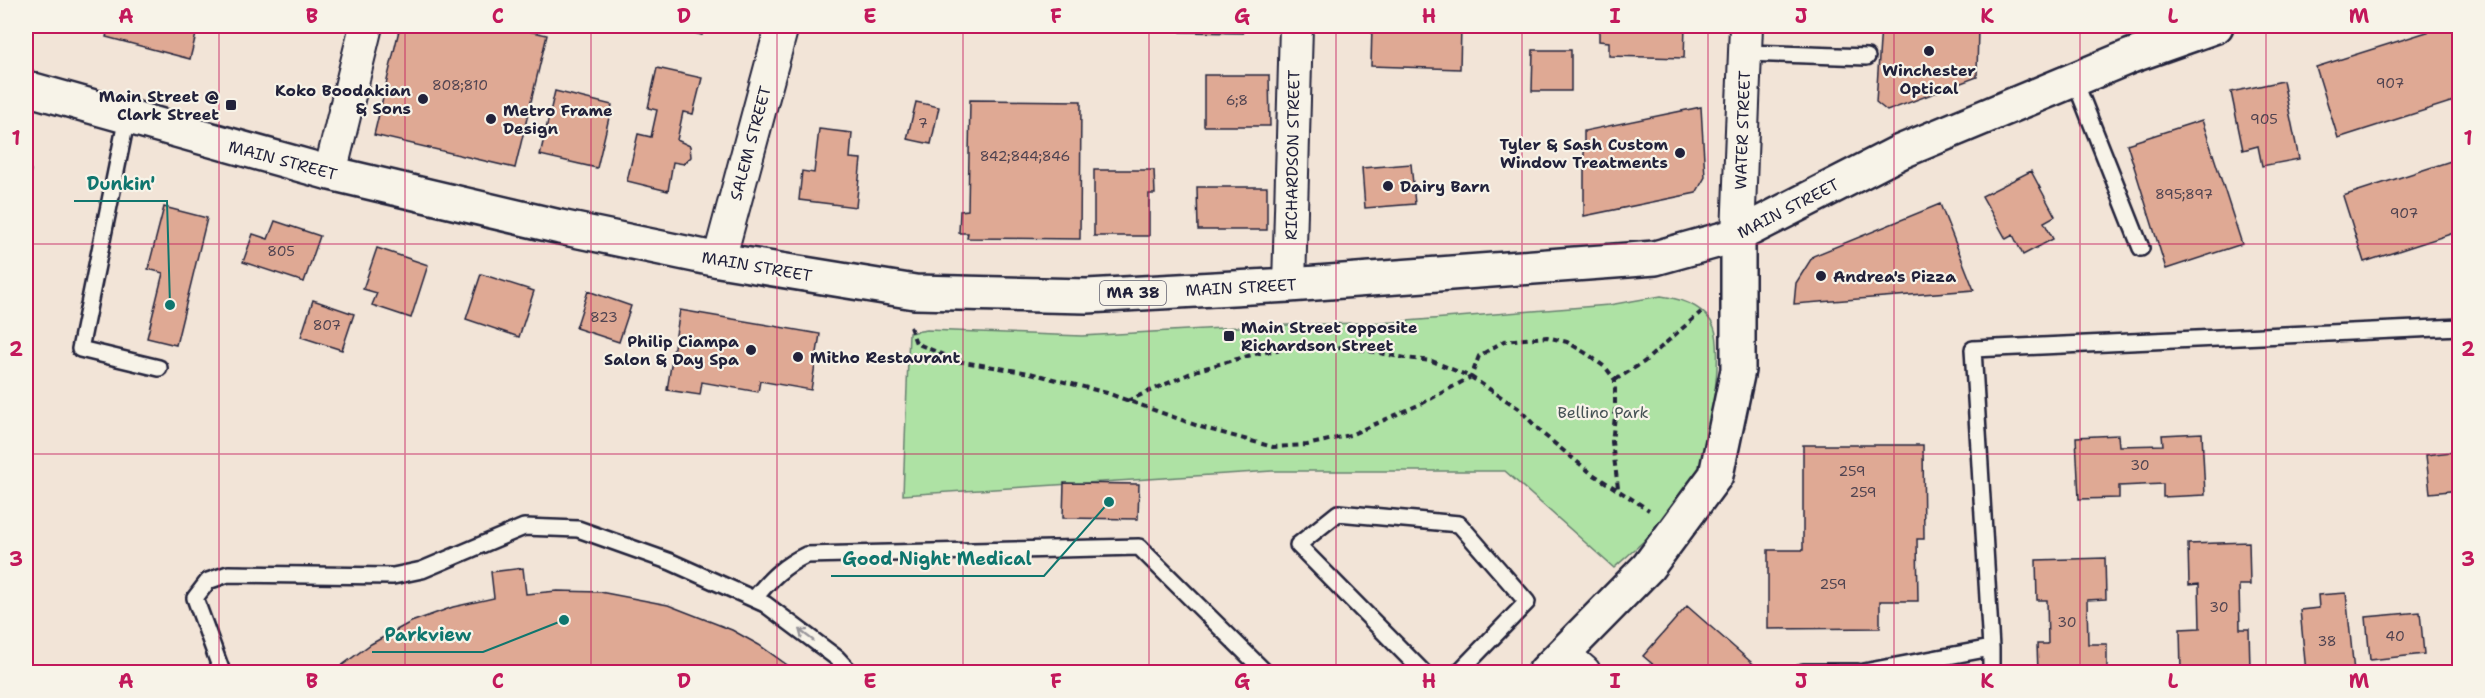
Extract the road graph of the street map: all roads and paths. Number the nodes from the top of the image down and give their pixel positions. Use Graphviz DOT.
graph roads {
  1 [pos="366,26"];
  2 [pos="782,26"];
  3 [pos="1296,26"];
  4 [pos="2207,27"];
  5 [pos="1746,39"];
  6 [pos="1868,57"];
  7 [pos="2074,79"];
  8 [pos="26,88"];
  9 [pos="127,117"];
  10 [pos="330,173"];
  11 [pos="1738,235"];
  12 [pos="2141,248"];
  13 [pos="719,261"];
  14 [pos="1289,285"];
  15 [pos="898,289"];
  16 [pos="1704,305"];
  17 [pos="2460,327"];
  18 [pos="159,368"];
  19 [pos="1471,376"];
  20 [pos="1616,380"];
  21 [pos="1127,401"];
  22 [pos="1618,489"];
  23 [pos="1677,529"];
  24 [pos="754,599"];
  25 [pos="1991,648"];
  26 [pos="1564,666"];
  27 [pos="222,672"];
  28 [pos="850,672"];
  29 [pos="1265,672"];
  30 [pos="1423,672"];
  31 [pos="1459,672"];
  32 [pos="1803,672"];
  33 [pos="1858,672"];
  34 [pos="1864,672"];
  35 [pos="1991,672"];
  1 -- 10 [label="street"];
  2 -- 13 [label="street, SALEM STREET"];
  3 -- 14 [label="street, RICHARDSON STREET"];
  4 -- 7 [label="main road, MAIN STREET / MA 38"];
  5 -- 6 [label="lane"];
  5 -- 11 [label="street, WATER STREET"];
  7 -- 11 [label="main road, MAIN STREET / MA 38"];
  7 -- 12 [label="lane"];
  8 -- 9 [label="main road, MAIN STREET / MA 38"];
  9 -- 10 [label="main road, MAIN STREET / MA 38"];
  9 -- 18 [label="lane"];
  10 -- 13 [label="main road, MAIN STREET / MA 38"];
  11 -- 14 [label="main road, MAIN STREET / MA 38"];
  11 -- 23 [label="main road"];
  13 -- 15 [label="main road, MAIN STREET / MA 38"];
  14 -- 15 [label="main road, MAIN STREET / MA 38"];
  15 -- 21 [label="path"];
  16 -- 20 [label="path"];
  17 -- 25 [label="lane"];
  19 -- 20 [label="path"];
  19 -- 21 [label="path"];
  19 -- 21 [label="path"];
  19 -- 22 [label="path"];
  20 -- 22 [label="path"];
  22 -- 23 [label="path"];
  23 -- 26 [label="main road"];
  24 -- 27 [label="lane"];
  28 -- 24 [label="lane, one-way"];
  24 -- 29 [label="lane"];
  25 -- 34 [label="lane"];
  25 -- 35 [label="lane"];
  30 -- 31 [label="lane"];
  32 -- 33 [label="lane"];
}
